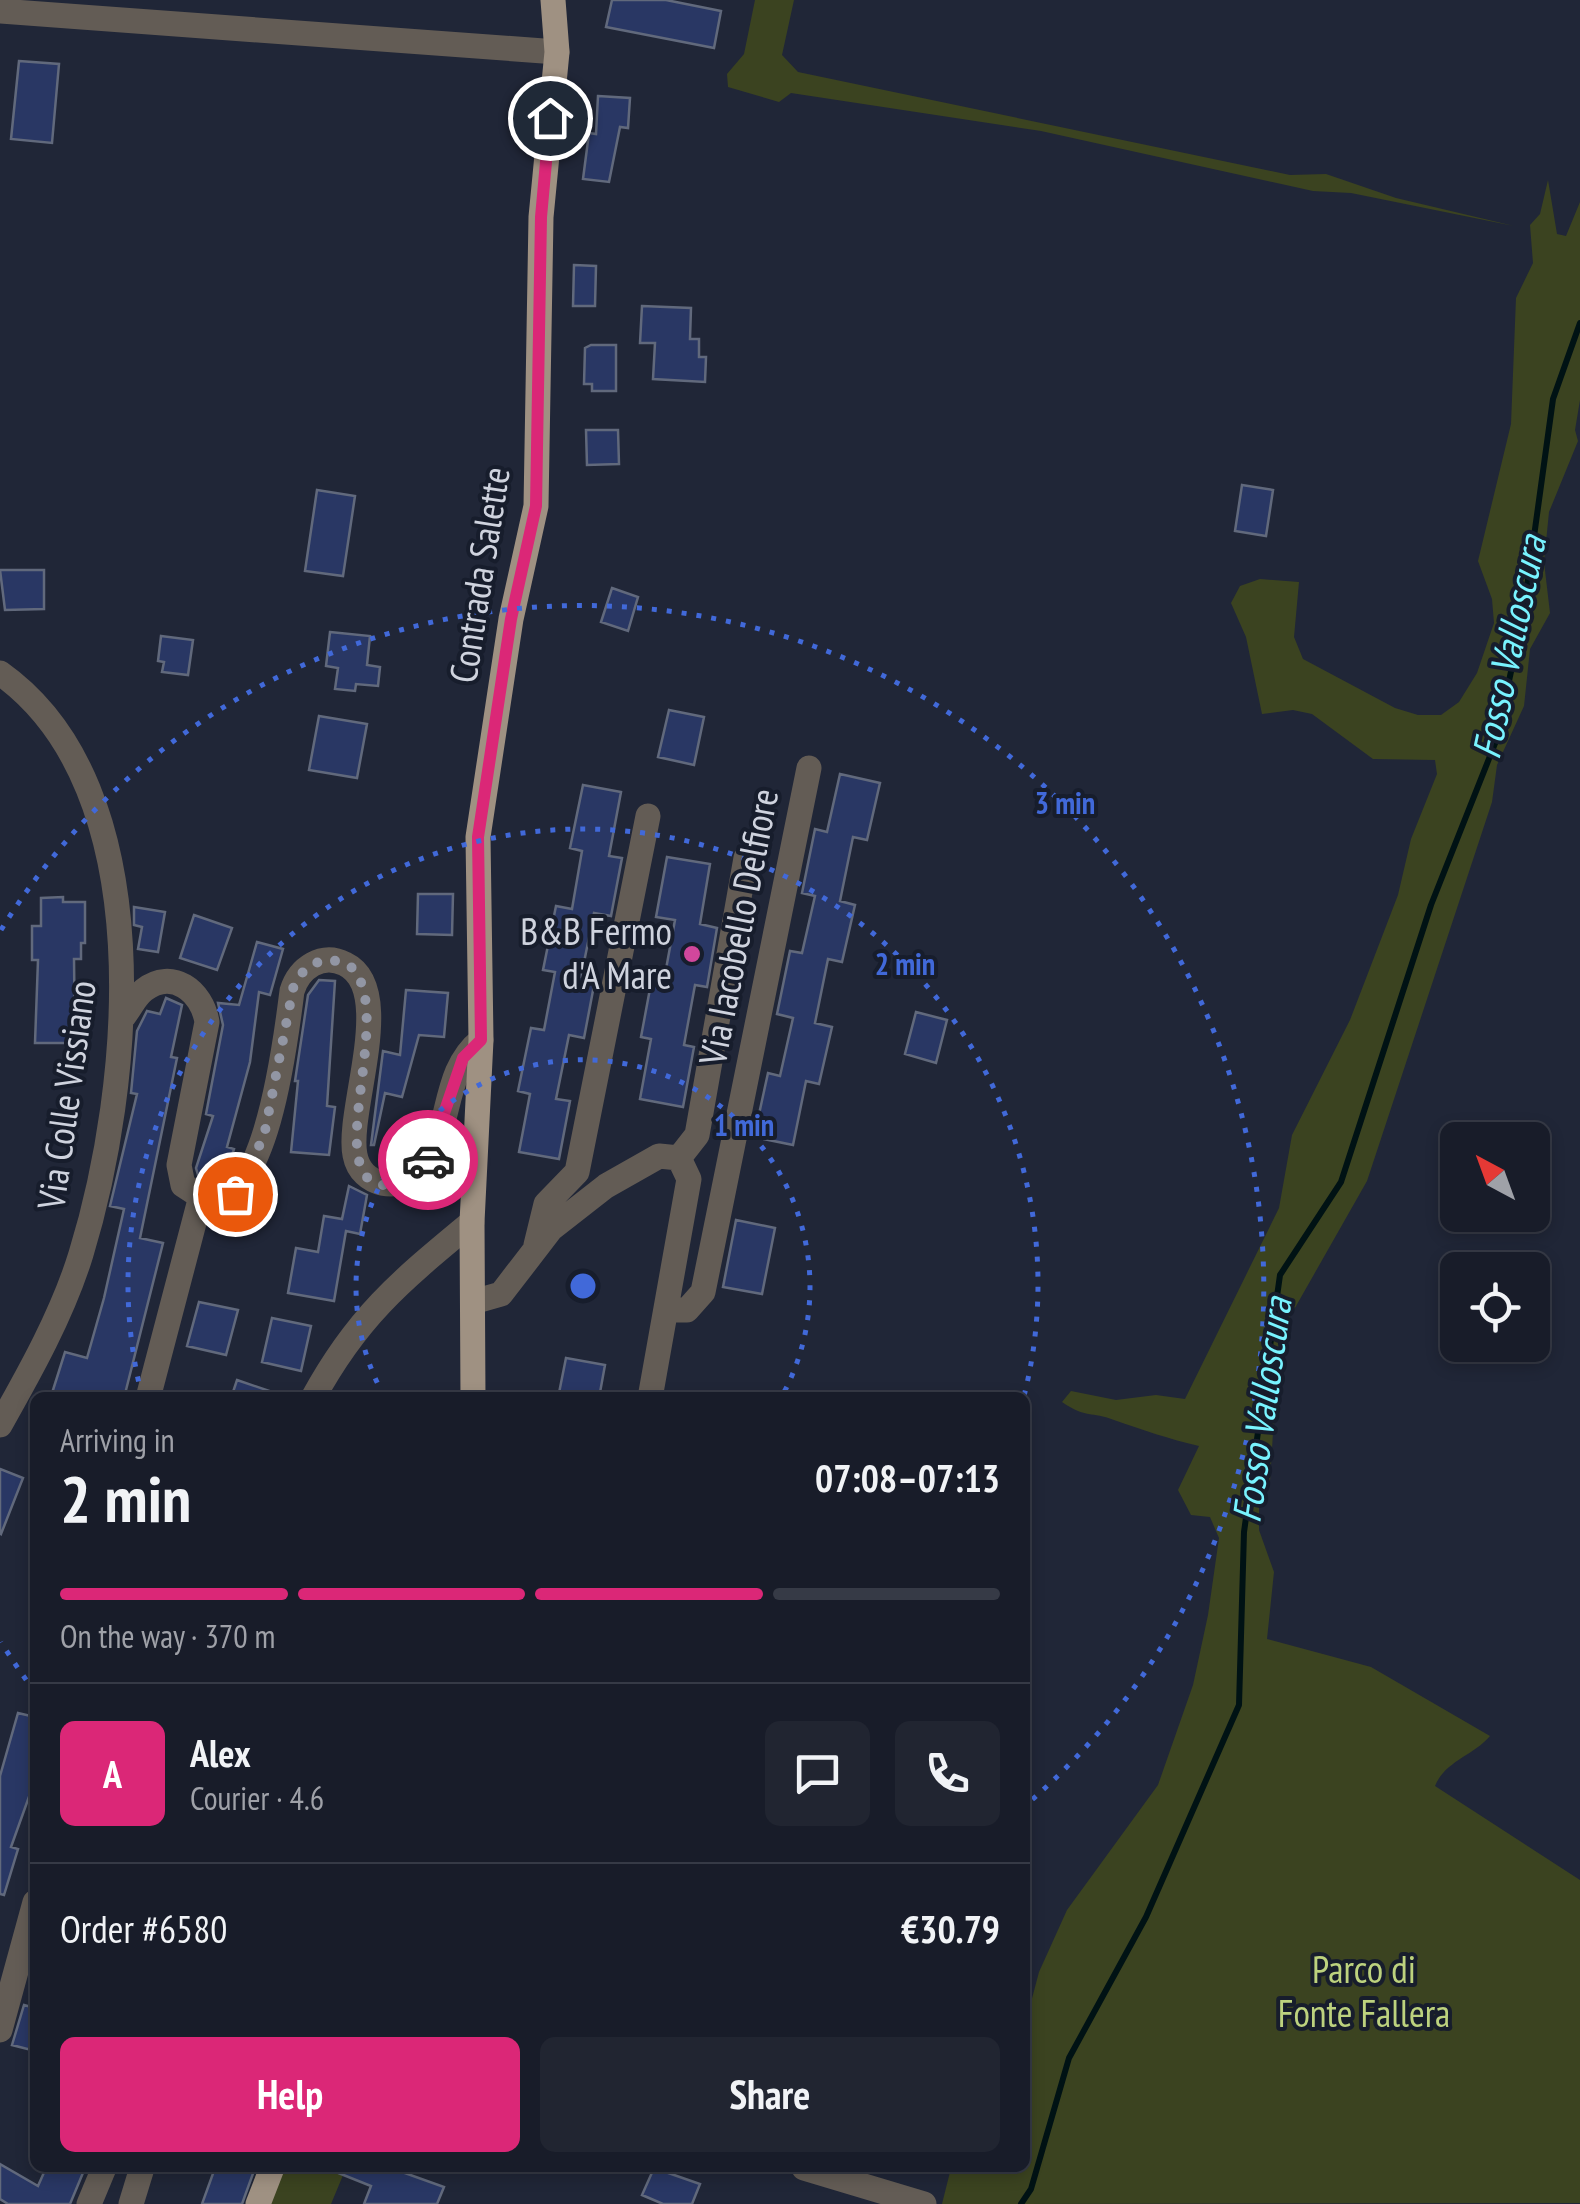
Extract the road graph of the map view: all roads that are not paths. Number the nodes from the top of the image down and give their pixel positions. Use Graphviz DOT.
graph roads {
  1 [pos="553,0"];
  2 [pos="0,11"];
  3 [pos="557,52"];
  4 [pos="0,673"];
  5 [pos="810,768"];
  6 [pos="648,816"];
  7 [pos="746,858"];
  8 [pos="124,1016"];
  9 [pos="481,1040"];
  10 [pos="679,1158"];
  11 [pos="200,1200"];
  12 [pos="472,1222"];
  13 [pos="536,1248"];
  14 [pos="472,1302"];
  15 [pos="666,1310"];
  16 [pos="150,1392"];
  17 [pos="317,1392"];
  18 [pos="473,1392"];
  19 [pos="651,1392"];
  20 [pos="0,1425"];
  21 [pos="30,1920"];
  22 [pos="0,2030"];
  23 [pos="102,2172"];
  24 [pos="141,2172"];
  25 [pos="270,2172"];
  26 [pos="817,2172"];
  27 [pos="90,2204"];
  28 [pos="131,2204"];
  29 [pos="258,2204"];
  30 [pos="924,2204"];
  1 -- 3 [label="main road, Contrada Salette"];
  2 -- 3 [label="street"];
  3 -- 9 [label="main road, Contrada Salette"];
  4 -- 8 [label="street, Via Colle Vissiano"];
  5 -- 15 [label="street, Via Iacobello Delfiore"];
  6 -- 13 [label="street"];
  7 -- 10 [label="street"];
  8 -- 11 [label="street"];
  8 -- 20 [label="street, Via Colle Vissiano"];
  9 -- 11 [label="street"];
  9 -- 12 [label="main road, Contrada Salette"];
  10 -- 13 [label="street"];
  10 -- 15 [label="street"];
  11 -- 16 [label="street"];
  12 -- 14 [label="main road, Contrada Salette"];
  12 -- 17 [label="street"];
  13 -- 14 [label="street"];
  14 -- 18 [label="main road, Contrada Salette"];
  15 -- 19 [label="street"];
  21 -- 22 [label="street"];
  23 -- 27 [label="street"];
  24 -- 28 [label="street"];
  25 -- 29 [label="main road"];
  26 -- 30 [label="street"];
}
